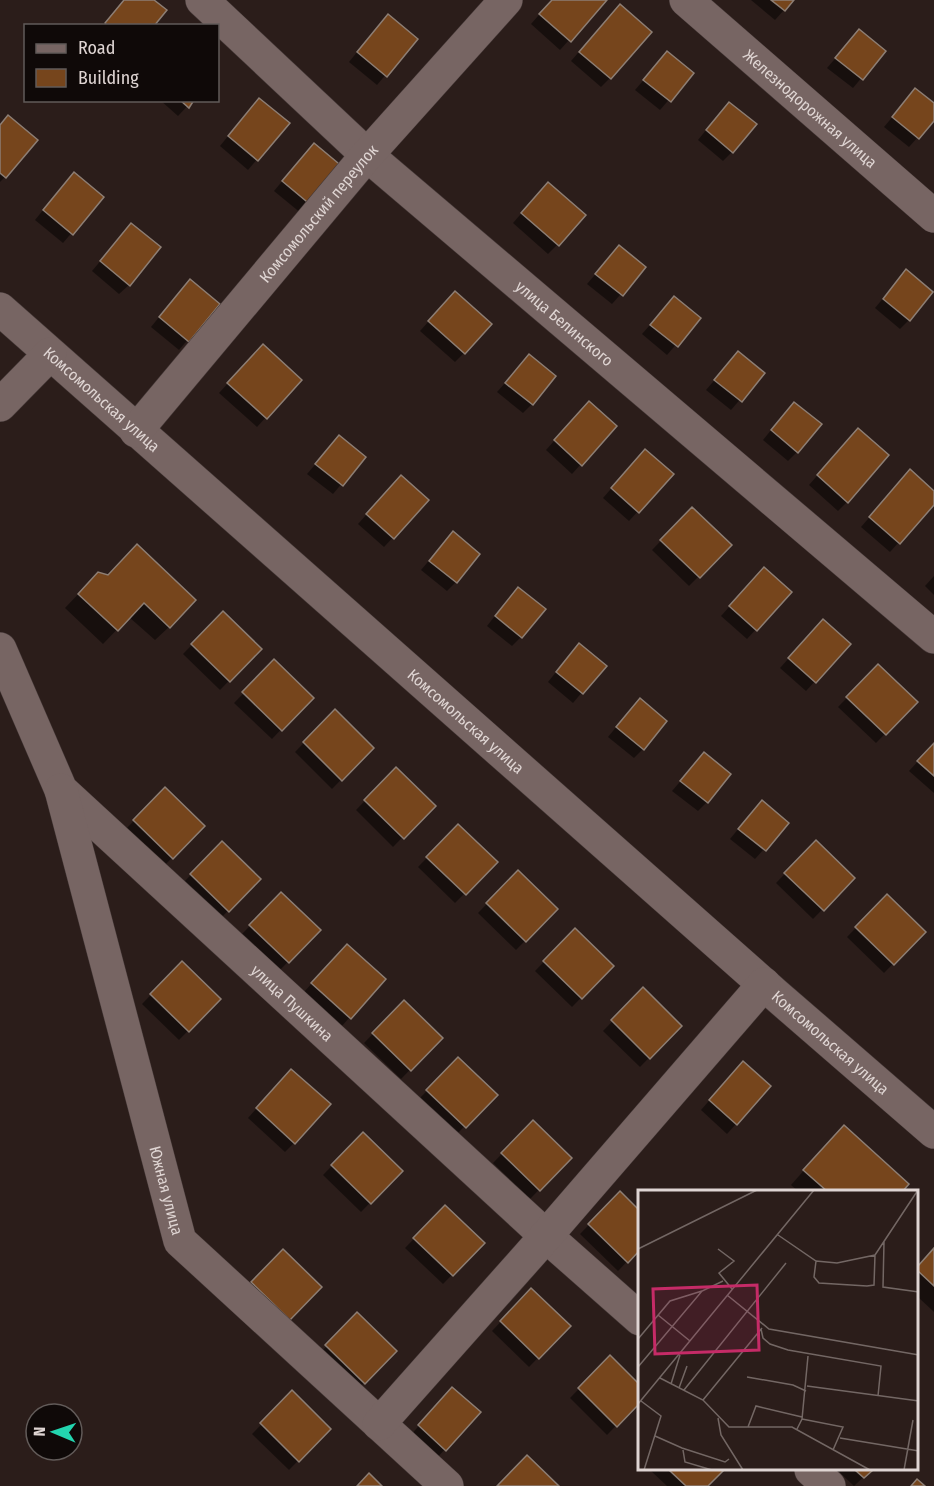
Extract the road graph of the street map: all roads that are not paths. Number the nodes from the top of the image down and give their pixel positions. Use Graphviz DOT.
graph roads {
  1 [pos="202,0"];
  2 [pos="506,0"];
  3 [pos="686,0"];
  4 [pos="367,155"];
  5 [pos="934,216"];
  6 [pos="0,309"];
  7 [pos="50,354"];
  8 [pos="0,405"];
  9 [pos="136,431"];
  10 [pos="934,637"];
  11 [pos="0,649"];
  12 [pos="61,790"];
  13 [pos="764,984"];
  14 [pos="877,1084"];
  15 [pos="934,1108"];
  16 [pos="934,1132"];
  17 [pos="546,1236"];
  18 [pos="638,1316"];
  19 [pos="379,1424"];
  20 [pos="812,1471"];
  21 [pos="447,1486"];
  22 [pos="830,1486"];
  1 -- 4 [label="street, улица Белинского"];
  2 -- 4 [label="street, Комсомольский переулок"];
  3 -- 5 [label="street, Железнодорожная улица"];
  4 -- 9 [label="street, Комсомольский переулок"];
  4 -- 10 [label="street, улица Белинского"];
  6 -- 7 [label="street, Комсомольская улица"];
  7 -- 8 [label="street"];
  7 -- 9 [label="street, Комсомольская улица"];
  9 -- 13 [label="street, Комсомольская улица"];
  11 -- 12 [label="street, улица Пушкина"];
  12 -- 17 [label="street, улица Пушкина"];
  12 -- 19 [label="street, Южная улица"];
  13 -- 14 [label="street, Комсомольская улица"];
  13 -- 17 [label="street"];
  14 -- 15 [label="street"];
  14 -- 16 [label="street, Комсомольская улица"];
  17 -- 18 [label="street, улица Пушкина"];
  17 -- 19 [label="street"];
  19 -- 21 [label="street, Южная улица"];
  20 -- 22 [label="street"];
}
